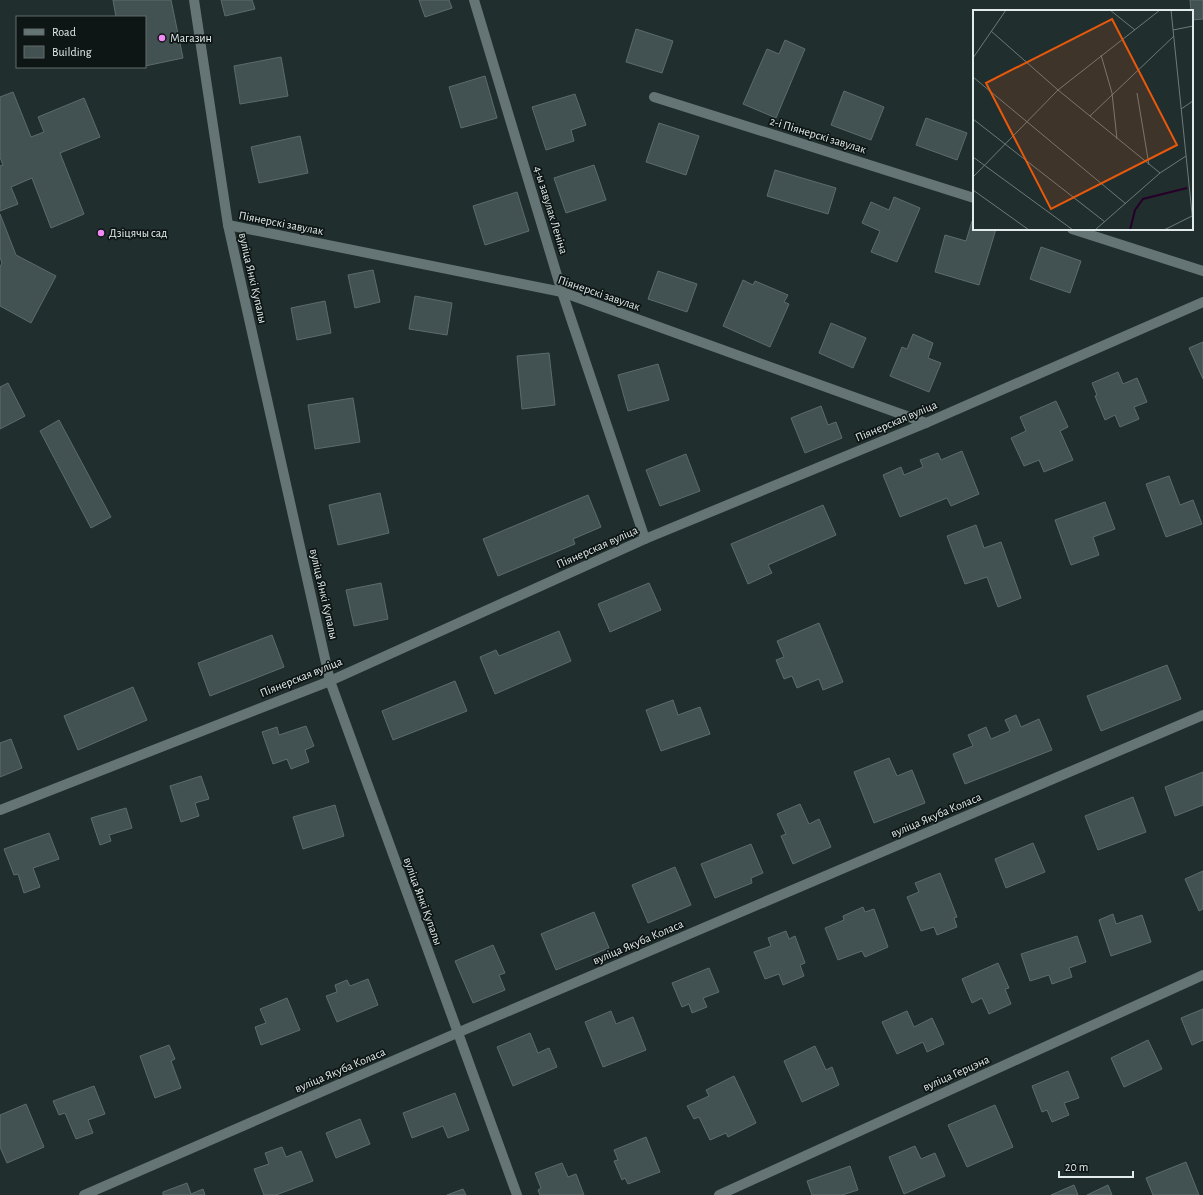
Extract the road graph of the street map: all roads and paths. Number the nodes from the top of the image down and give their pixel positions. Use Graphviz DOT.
graph roads {
  1 [pos="194,0"];
  2 [pos="474,0"];
  3 [pos="654,97"];
  4 [pos="973,198"];
  5 [pos="228,225"];
  6 [pos="1075,230"];
  7 [pos="1203,271"];
  8 [pos="562,292"];
  9 [pos="1203,302"];
  10 [pos="926,423"];
  11 [pos="646,539"];
  12 [pos="330,681"];
  13 [pos="1203,715"];
  14 [pos="0,810"];
  15 [pos="1203,975"];
  16 [pos="457,1033"];
  17 [pos="84,1195"];
  18 [pos="517,1195"];
  19 [pos="719,1195"];
  1 -- 5 [label="street, вуліца Янкі Купалы"];
  2 -- 8 [label="street, 4-ы завулак Леніна"];
  3 -- 4 [label="street, 2-і Піянерскі завулак"];
  5 -- 8 [label="street, Піянерскі завулак"];
  5 -- 12 [label="street, вуліца Янкі Купалы"];
  6 -- 7 [label="street"];
  8 -- 10 [label="street, Піянерскі завулак"];
  8 -- 11 [label="street, 4-ы завулак Леніна"];
  9 -- 10 [label="street, Піянерская вуліца"];
  10 -- 11 [label="street, Піянерская вуліца"];
  11 -- 12 [label="street, Піянерская вуліца"];
  12 -- 14 [label="street, Піянерская вуліца"];
  12 -- 16 [label="street, вуліца Янкі Купалы"];
  13 -- 16 [label="street, вуліца Якуба Коласа"];
  15 -- 19 [label="street, вуліца Герцэна"];
  16 -- 17 [label="street, вуліца Якуба Коласа"];
  16 -- 18 [label="street, вуліца Янкі Купалы"];
}
